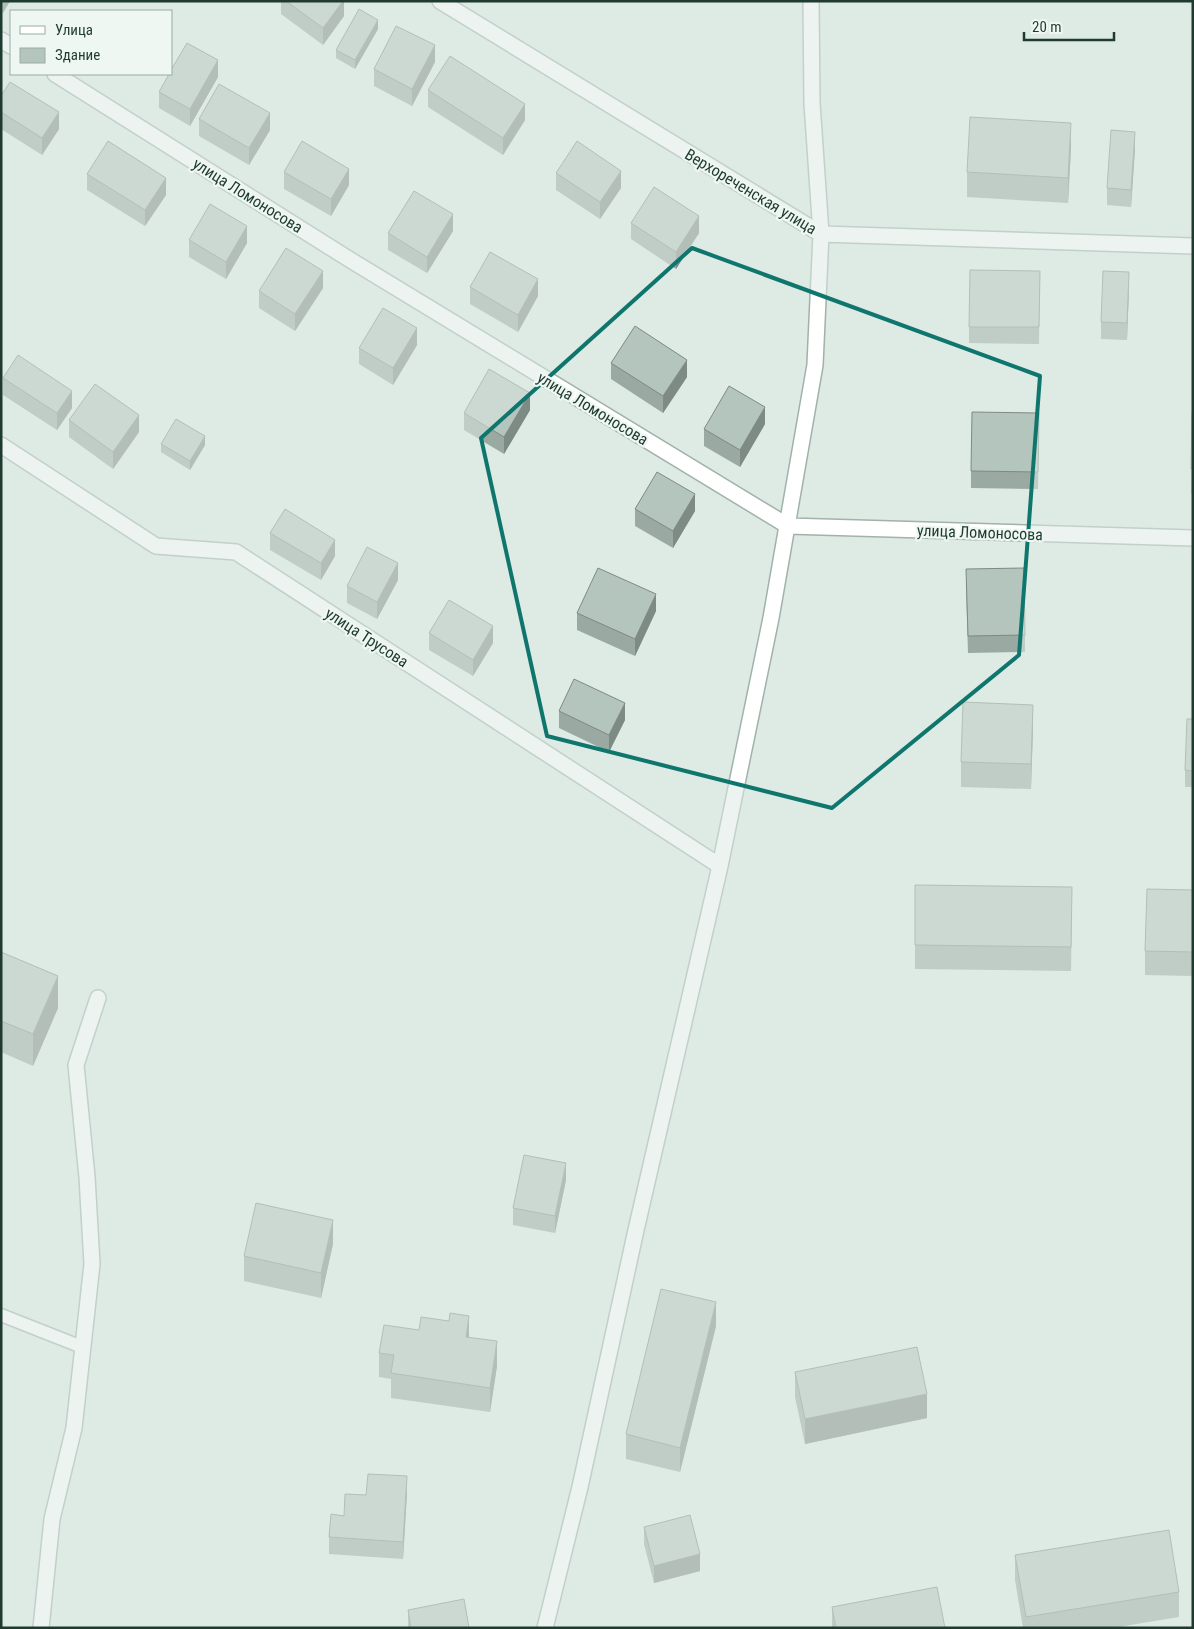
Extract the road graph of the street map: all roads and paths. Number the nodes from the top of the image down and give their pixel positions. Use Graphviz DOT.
graph roads {
  1 [pos="440,1"];
  2 [pos="812,1"];
  3 [pos="57,75"];
  4 [pos="821,234"];
  5 [pos="1193,246"];
  6 [pos="1,445"];
  7 [pos="788,526"];
  8 [pos="1193,538"];
  9 [pos="720,866"];
  10 [pos="98,998"];
  11 [pos="1,1315"];
  12 [pos="82,1347"];
  13 [pos="41,1628"];
  14 [pos="545,1628"];
  1 -- 4 [label="street, Верхореченская улица"];
  2 -- 4 [label="street"];
  3 -- 7 [label="street, улица Ломоносова"];
  4 -- 5 [label="street, Верхореченская улица"];
  4 -- 7 [label="street"];
  6 -- 9 [label="street, улица Трусова"];
  7 -- 8 [label="street, улица Ломоносова"];
  7 -- 9 [label="street"];
  9 -- 14 [label="street"];
  10 -- 12 [label="street"];
  11 -- 12 [label="lane"];
  12 -- 13 [label="street"];
}
